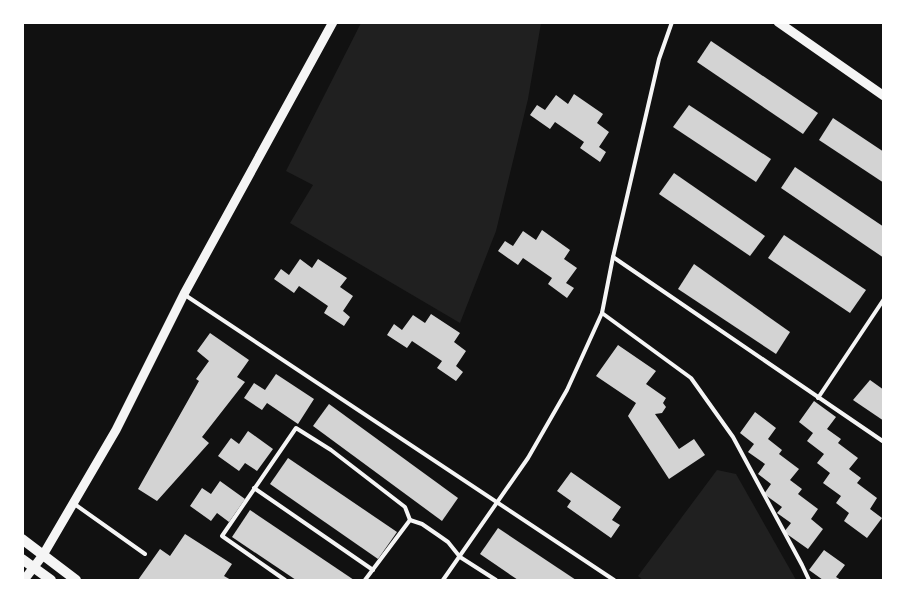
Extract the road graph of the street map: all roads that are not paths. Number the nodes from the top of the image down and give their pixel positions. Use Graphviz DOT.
graph roads {
  1 [pos="333,22"];
  2 [pos="672,22"];
  3 [pos="778,22"];
  4 [pos="884,96"];
  5 [pos="613,257"];
  6 [pos="184,294"];
  7 [pos="884,299"];
  8 [pos="602,313"];
  9 [pos="818,398"];
  10 [pos="884,442"];
  11 [pos="254,488"];
  12 [pos="498,502"];
  13 [pos="73,503"];
  14 [pos="410,520"];
  15 [pos="22,539"];
  16 [pos="145,554"];
  17 [pos="43,555"];
  18 [pos="460,557"];
  19 [pos="22,559"];
  20 [pos="33,568"];
  21 [pos="374,570"];
  22 [pos="24,580"];
  23 [pos="51,580"];
  24 [pos="76,580"];
  25 [pos="284,580"];
  26 [pos="365,580"];
  27 [pos="443,580"];
  28 [pos="496,580"];
  29 [pos="614,580"];
  30 [pos="809,580"];
  1 -- 6 [label="street"];
  2 -- 5 [label="lane"];
  3 -- 4 [label="street"];
  5 -- 8 [label="lane"];
  5 -- 9 [label="lane"];
  6 -- 12 [label="lane"];
  6 -- 13 [label="street"];
  7 -- 9 [label="lane"];
  8 -- 12 [label="lane"];
  8 -- 30 [label="lane"];
  9 -- 10 [label="lane"];
  11 -- 14 [label="lane"];
  11 -- 21 [label="lane"];
  11 -- 25 [label="lane"];
  12 -- 18 [label="lane"];
  12 -- 29 [label="lane"];
  13 -- 16 [label="lane"];
  13 -- 17 [label="street"];
  14 -- 18 [label="lane"];
  14 -- 21 [label="lane"];
  15 -- 17 [label="main road"];
  17 -- 20 [label="street"];
  17 -- 24 [label="main road"];
  18 -- 27 [label="lane"];
  18 -- 28 [label="lane"];
  19 -- 20 [label="main road"];
  20 -- 22 [label="street"];
  20 -- 23 [label="main road"];
  21 -- 26 [label="lane"];
}
